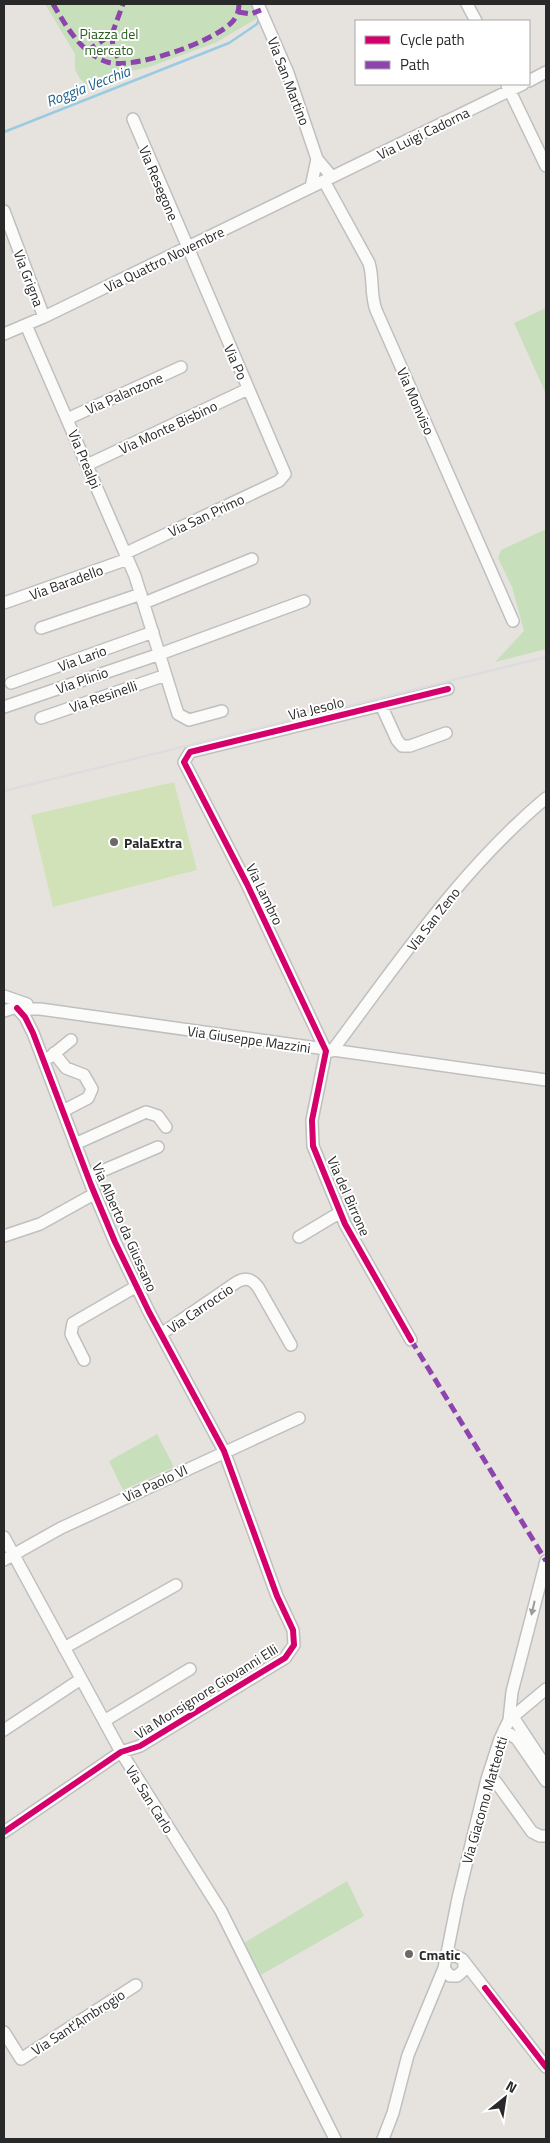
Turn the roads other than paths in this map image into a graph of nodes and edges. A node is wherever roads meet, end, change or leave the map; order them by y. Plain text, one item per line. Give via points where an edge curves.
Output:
1 (258, 4) edge
2 (467, 4) edge
3 (475, 20) edge
4 (546, 72) edge
5 (530, 80) edge
6 (507, 87) edge
7 (133, 119) dead end
8 (316, 159) junction
9 (546, 166) edge
10 (328, 179) junction
11 (311, 187) junction
12 (4, 211) edge
13 (186, 248) junction
14 (44, 317) junction
15 (26, 325) junction
16 (4, 334) edge
17 (181, 367) dead end
18 (248, 389) junction
19 (67, 419) junction
20 (87, 465) junction
21 (284, 476) joint
22 (127, 556) junction
23 (252, 559) dead end
24 (143, 598) junction
25 (304, 601) dead end
26 (4, 603) edge
27 (513, 621) dead end
28 (41, 628) dead end
29 (153, 632) junction
30 (160, 654) junction
31 (166, 675) junction
32 (11, 683) dead end
33 (448, 689) dead end
34 (381, 705) junction
35 (4, 707) edge
36 (222, 711) dead end
37 (41, 718) dead end
38 (446, 733) dead end
39 (190, 752) joint
40 (546, 798) edge
41 (4, 996) edge
42 (16, 1008) junction
43 (4, 1010) edge
44 (36, 1010) junction
45 (33, 1032) junction
46 (70, 1040) dead end
47 (329, 1051) junction
48 (54, 1053) junction
49 (44, 1062) junction
50 (546, 1080) edge
51 (63, 1111) junction
52 (166, 1127) dead end
53 (75, 1144) junction
54 (158, 1147) dead end
55 (88, 1177) junction
56 (94, 1194) junction
57 (340, 1213) junction
58 (4, 1236) edge
59 (299, 1237) dead end
60 (136, 1286) junction
61 (161, 1334) junction
62 (412, 1340) dead end
63 (291, 1345) dead end
64 (84, 1360) dead end
65 (299, 1418) dead end
66 (224, 1452) junction
67 (4, 1538) edge
68 (8, 1557) edge
69 (546, 1561) edge
70 (176, 1585) dead end
71 (64, 1648) junction
72 (190, 1668) dead end
73 (81, 1679) junction
74 (546, 1689) edge
75 (104, 1722) junction
76 (509, 1722) junction
77 (4, 1730) edge
78 (121, 1752) junction
79 (546, 1767) edge
80 (487, 1779) junction
81 (546, 1781) edge
82 (4, 1832) edge
83 (546, 1836) edge
84 (452, 1928) junction
85 (462, 1960) junction
86 (445, 1963) junction
87 (456, 1976) junction
88 (136, 1985) dead end
89 (485, 1988) junction
90 (434, 1991) junction
91 (4, 2032) edge
92 (546, 2067) edge
93 (335, 2139) edge
94 (383, 2139) edge

1 - 8 street, Via San Martino via 288,73
2 - 3 street
4 - 5 street
6 - 9 street
6 - 10 street, Via Luigi Cadorna
7 - 13 street, Via Resegone
8 - 10 street, Via Monviso
8 - 11 street
10 - 11 street, Via Quattro Novembre
10 - 27 street, Via Monviso via 369,263 374,306
11 - 13 street, Via Quattro Novembre
12 - 14 street, Via Grigna
13 - 14 street, Via Quattro Novembre
13 - 18 street, Via Po
14 - 15 street, Via Quattro Novembre
15 - 16 street, Via Quattro Novembre
15 - 19 street, Via Prealpi
17 - 19 street, Via Palanzone
18 - 20 street, Via Monte Bisbino
18 - 21 street, Via Po via 284,469
19 - 20 street, Via Prealpi
20 - 22 street, Via Prealpi
21 - 22 street, Via San Primo
22 - 24 street, Via Prealpi
22 - 26 street, Via Baradello
23 - 24 street
24 - 28 street
24 - 29 street, Via Prealpi
25 - 30 street
29 - 30 street, Via Prealpi
29 - 32 street, Via Lario
30 - 31 street, Via Prealpi
30 - 35 street, Via Plinio
31 - 36 street, Via Prealpi via 176,710 182,718
31 - 37 street, Via Resinelli
33 - 34 street, Via Jesolo
34 - 38 street via 402,746
34 - 39 street, Via Jesolo
39 - 47 street, Via Lambro via 184,763 250,888
40 - 47 street, Via San Zeno via 505,834 464,879
41 - 43 street
41 - 44 street, Via Giuseppe Mazzini
42 - 43 street, Via Giuseppe Mazzini
42 - 44 street, Via Giuseppe Mazzini
42 - 45 street, Via Alberto da Giussano
44 - 45 street, Via Alberto da Giussano
44 - 47 street, Via Giuseppe Mazzini
45 - 49 street, Via Alberto da Giussano
46 - 48 street
47 - 50 street, Via Giuseppe Mazzini
47 - 57 street, Via del Birrone via 311,1135
48 - 49 street
48 - 51 street via 66,1068 84,1075 92,1088 88,1098
49 - 51 street, Via Alberto da Giussano
51 - 53 street, Via Alberto da Giussano
52 - 53 street via 158,1116 146,1112
53 - 55 street, Via Alberto da Giussano
54 - 55 street
55 - 56 street, Via Alberto da Giussano
56 - 58 street via 40,1224
56 - 60 street, Via Alberto da Giussano
57 - 59 street
57 - 62 street, Via del Birrone
60 - 61 street, Via Alberto da Giussano
60 - 64 street via 78,1319 71,1327 72,1338
61 - 63 street, Via Carroccio via 246,1279 258,1287
61 - 66 street, Via Alberto da Giussano
65 - 66 street, Via Paolo VI
66 - 68 street, Via Paolo VI via 69,1524
66 - 78 street, Via Monsignore Giovanni Elli via 277,1596 293,1630 293,1646 285,1658 206,1707 140,1746
67 - 68 street, Via San Carlo
68 - 71 street, Via San Carlo
69 -> 76 street, Via Giacomo Matteotti via 512,1692
70 - 71 street
71 - 73 street, Via San Carlo
72 - 75 street
73 - 75 street, Via San Carlo
73 - 77 street
74 - 76 street
75 - 78 street, Via San Carlo
76 - 79 street
76 - 80 street, Via Giacomo Matteotti
76 - 81 street
78 - 82 street, Via Monsignore Giovanni Elli
78 - 93 street, Via San Carlo via 216,1902
80 - 83 street via 496,1782 532,1832
80 - 84 street, Via Giacomo Matteotti
84 - 85 street, Via Giacomo Matteotti
84 - 86 street, Via Giacomo Matteotti
85 - 86 street via 453,1955
85 - 87 street via 464,1970
85 - 89 street
86 - 87 street via 447,1974
86 - 90 street, Via Giacomo Matteotti
87 - 89 street
87 - 90 street
88 - 91 street, Via Sant'Ambrogio via 21,2059
89 - 92 street
90 - 94 street, Via Giacomo Matteotti via 408,2055

